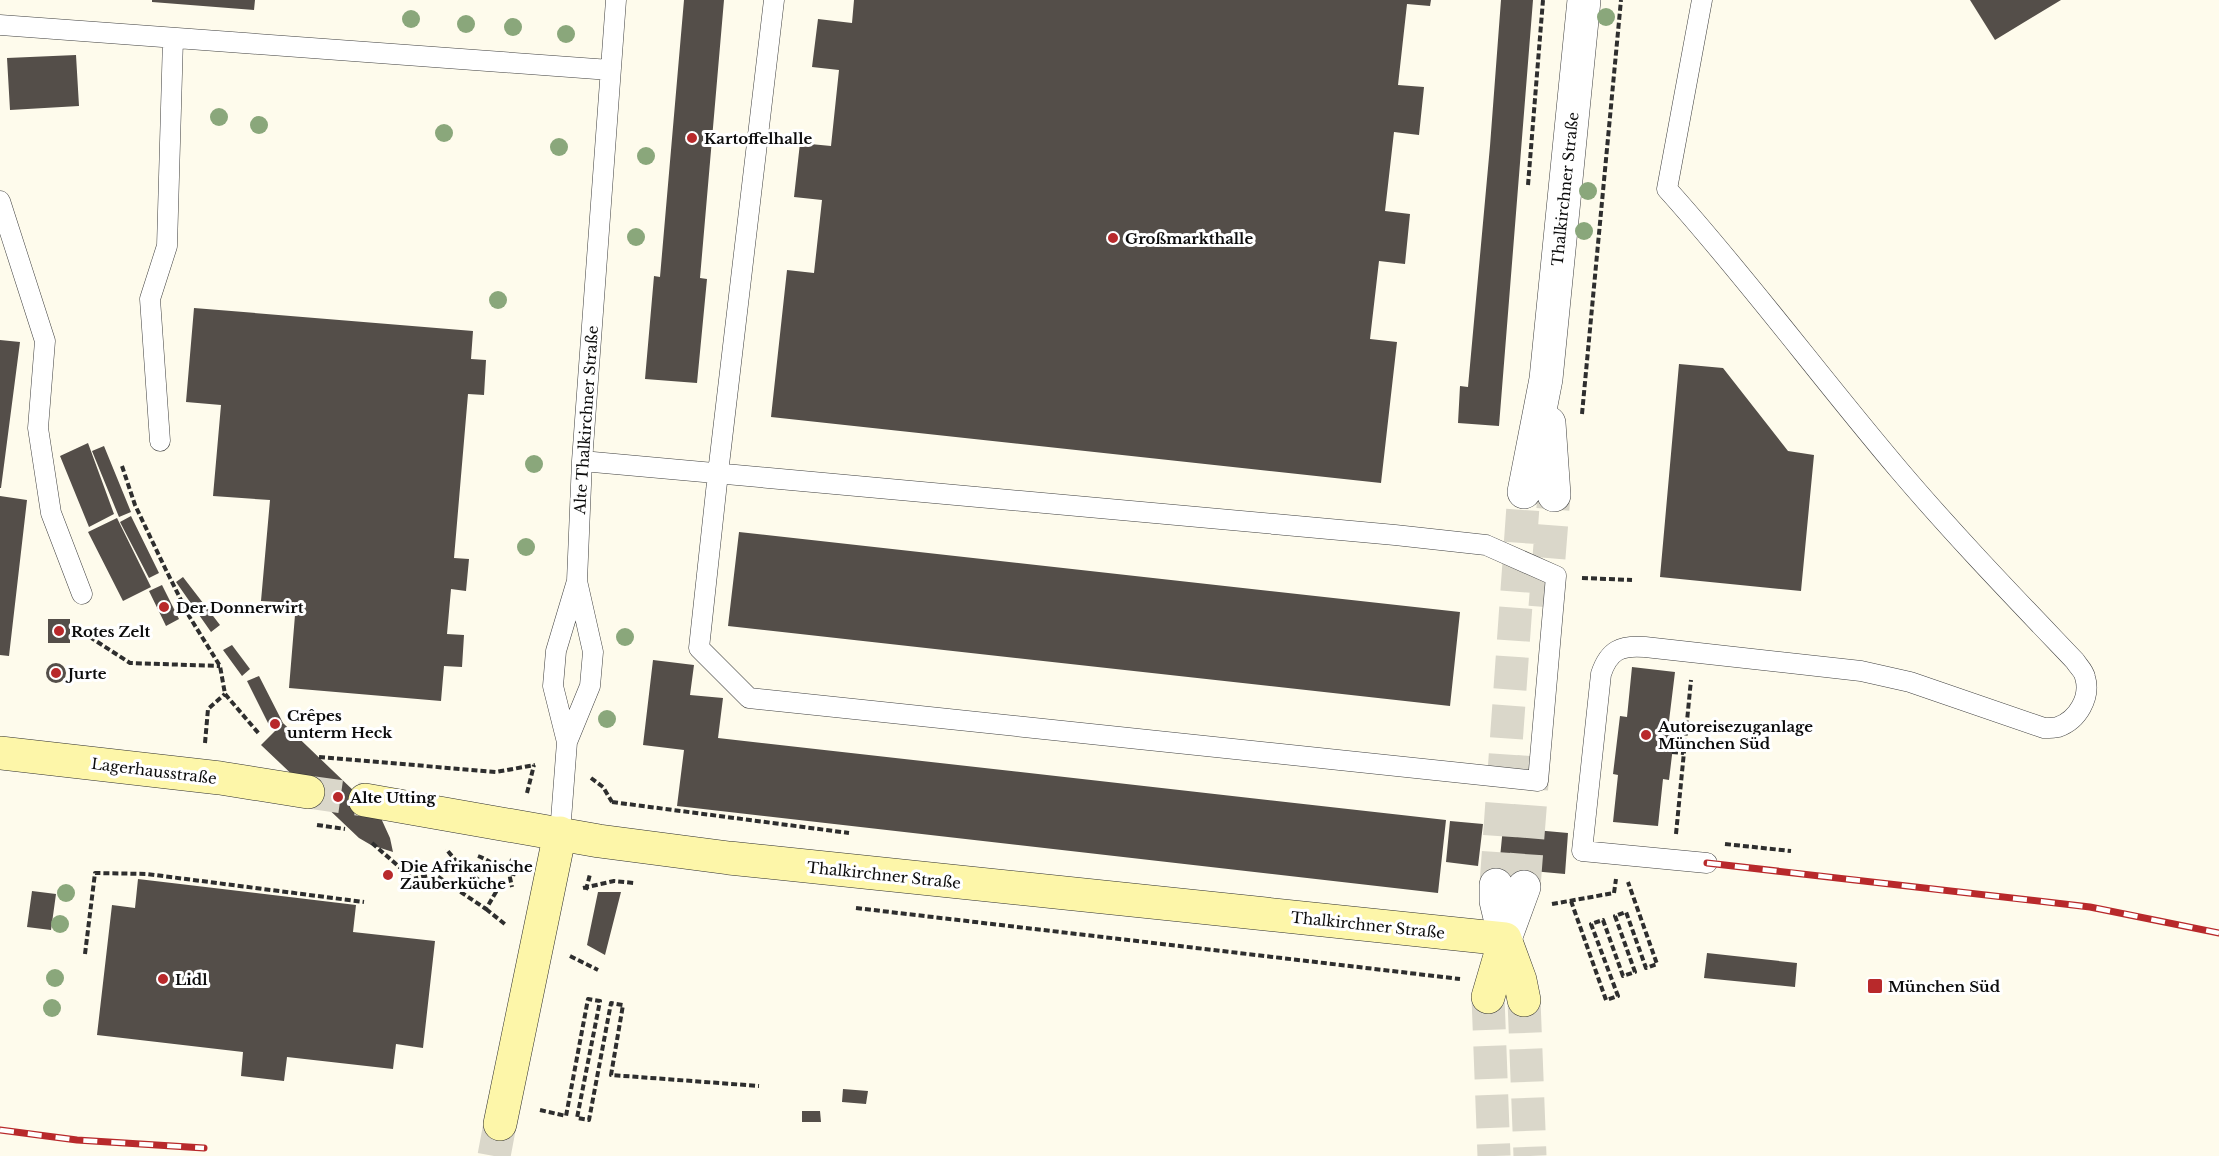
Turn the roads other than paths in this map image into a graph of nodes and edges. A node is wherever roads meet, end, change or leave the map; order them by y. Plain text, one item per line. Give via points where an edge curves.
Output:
1 (616, 0) edge
2 (774, 0) edge
3 (1584, 0) edge
4 (1702, 0) edge
5 (0, 25) edge
6 (173, 39) junction
7 (610, 70) junction
8 (0, 201) edge
9 (160, 441) dead end
10 (582, 461) junction
11 (718, 473) junction
12 (1539, 493) tunnel mouth
13 (577, 581) junction
14 (82, 594) dead end
15 (567, 742) junction
16 (0, 753) edge
17 (308, 792) tunnel mouth
18 (365, 800) tunnel mouth
19 (560, 833) junction
20 (1707, 863) dead end
21 (1521, 893) tunnel mouth
22 (1505, 939) junction
23 (1478, 988) tunnel mouth
24 (1524, 1000) tunnel mouth
25 (500, 1124) tunnel mouth

1 - 7 lane, Alte Thalkirchner Straße
2 - 11 lane
3 - 12 street, Thalkirchner Straße via 1546,379
4 - 20 lane via 1667,189 1898,469 1978,561 2075,661 2085,676 2086,694 2071,719 2058,727 2044,728 1919,685 1861,670 1634,646 1614,652 1601,674 1582,851
5 - 6 lane
6 - 7 lane
6 - 9 lane via 167,246 150,299
7 - 10 lane, Alte Thalkirchner Straße
8 - 14 lane via 45,341 38,428 51,513
10 - 11 lane
10 - 13 lane, Alte Thalkirchner Straße
11 - 11 lane via 699,648 749,698 1538,781 1556,576 1486,545
13 - 15 lane via 555,663 554,686
13 - 15 lane, Alte Thalkirchner Straße via 593,652 590,686
15 - 19 lane, Alte Thalkirchner Straße
16 - 17 street, Lagerhausstraße
18 - 19 street
19 - 22 street, Thalkirchner Straße via 783,864
19 - 25 street
21 - 22 street
22 - 23 street
22 - 24 street

